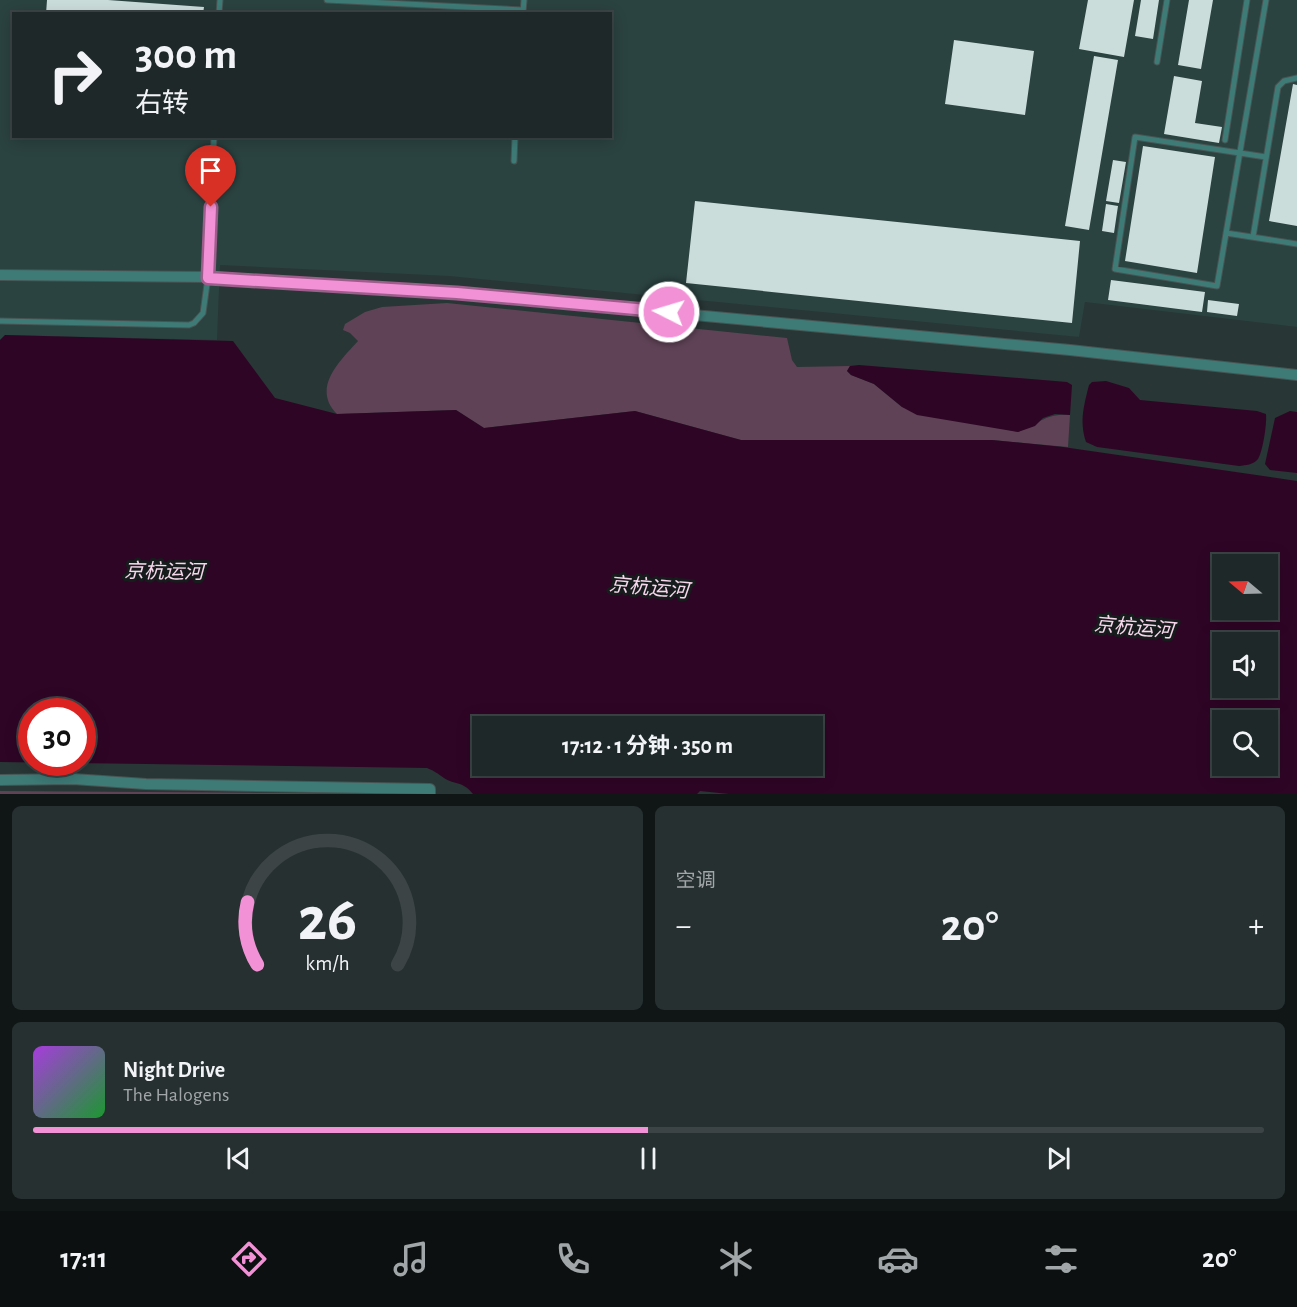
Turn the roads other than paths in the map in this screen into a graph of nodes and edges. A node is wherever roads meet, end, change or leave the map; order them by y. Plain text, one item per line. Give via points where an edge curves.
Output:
1 (327, 0) edge
2 (524, 0) edge
3 (1167, 0) edge
4 (1247, 0) edge
5 (1266, 0) edge
6 (523, 12) edge
7 (1157, 62) dead end
8 (1297, 78) edge
9 (214, 138) edge
10 (515, 138) edge
11 (1225, 140) dead end
12 (1240, 153) junction
13 (1266, 157) junction
14 (514, 161) dead end
15 (1226, 233) junction
16 (1253, 237) junction
17 (1297, 244) edge
18 (0, 275) edge
19 (208, 278) junction
20 (0, 321) edge
21 (1297, 375) edge
22 (0, 780) edge
23 (430, 792) edge

1 - 6 lane
2 - 6 lane
3 - 7 lane
4 - 11 lane
5 - 12 lane
8 - 13 lane via 1278,87
9 - 19 lane
10 - 14 lane
12 - 13 lane
12 - 15 lane
12 - 15 lane via 1135,137 1115,269 1217,286
13 - 16 lane
15 - 16 lane
16 - 17 lane
18 - 19 street
19 - 20 lane via 203,313 189,325
19 - 21 street via 469,294
22 - 23 street via 73,779

